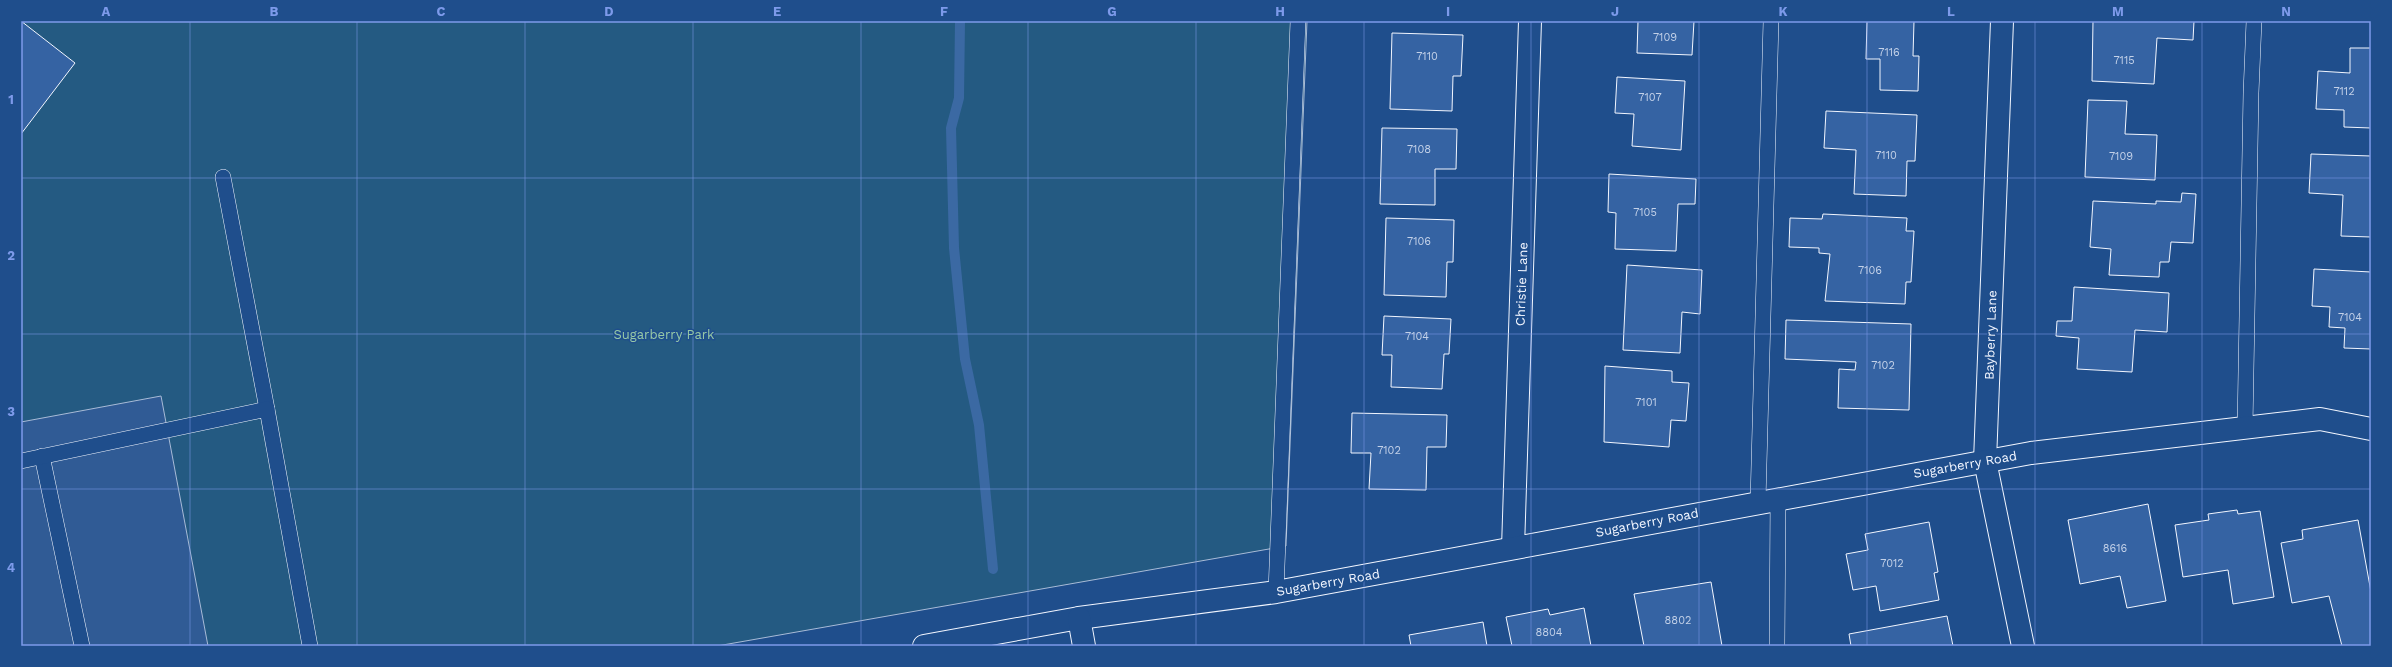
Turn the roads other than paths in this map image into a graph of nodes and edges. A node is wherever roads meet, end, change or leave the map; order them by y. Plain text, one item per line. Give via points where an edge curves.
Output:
1 (1298, 21) edge
2 (1530, 21) edge
3 (1771, 21) edge
4 (2002, 21) edge
5 (2254, 21) edge
6 (223, 177) dead end
7 (268, 408) junction
8 (2245, 427) junction
9 (2371, 429) edge
10 (42, 456) junction
11 (21, 461) edge
12 (1985, 461) junction
13 (1768, 500) junction
14 (1512, 548) junction
15 (1276, 592) junction
16 (1079, 618) junction
17 (82, 646) edge
18 (310, 646) edge
19 (924, 646) edge
20 (1084, 646) edge
21 (1777, 646) edge
22 (2023, 646) edge

1 - 15 lane
2 - 14 street, Christie Lane
3 - 13 lane
4 - 12 street, Bayberry Lane
5 - 8 lane via 2250,93
6 - 7 lane
7 - 10 lane
7 - 18 lane
8 - 9 street, Sugarberry Road via 2320,419
8 - 12 street, Sugarberry Road
10 - 11 lane
10 - 17 lane
12 - 13 street, Sugarberry Road
12 - 22 street, Bayberry Lane
13 - 14 street, Sugarberry Road
13 - 21 lane via 1779,592
14 - 15 street, Sugarberry Road
15 - 16 street, Sugarberry Road
16 - 19 street, Sugarberry Road
16 - 20 street

